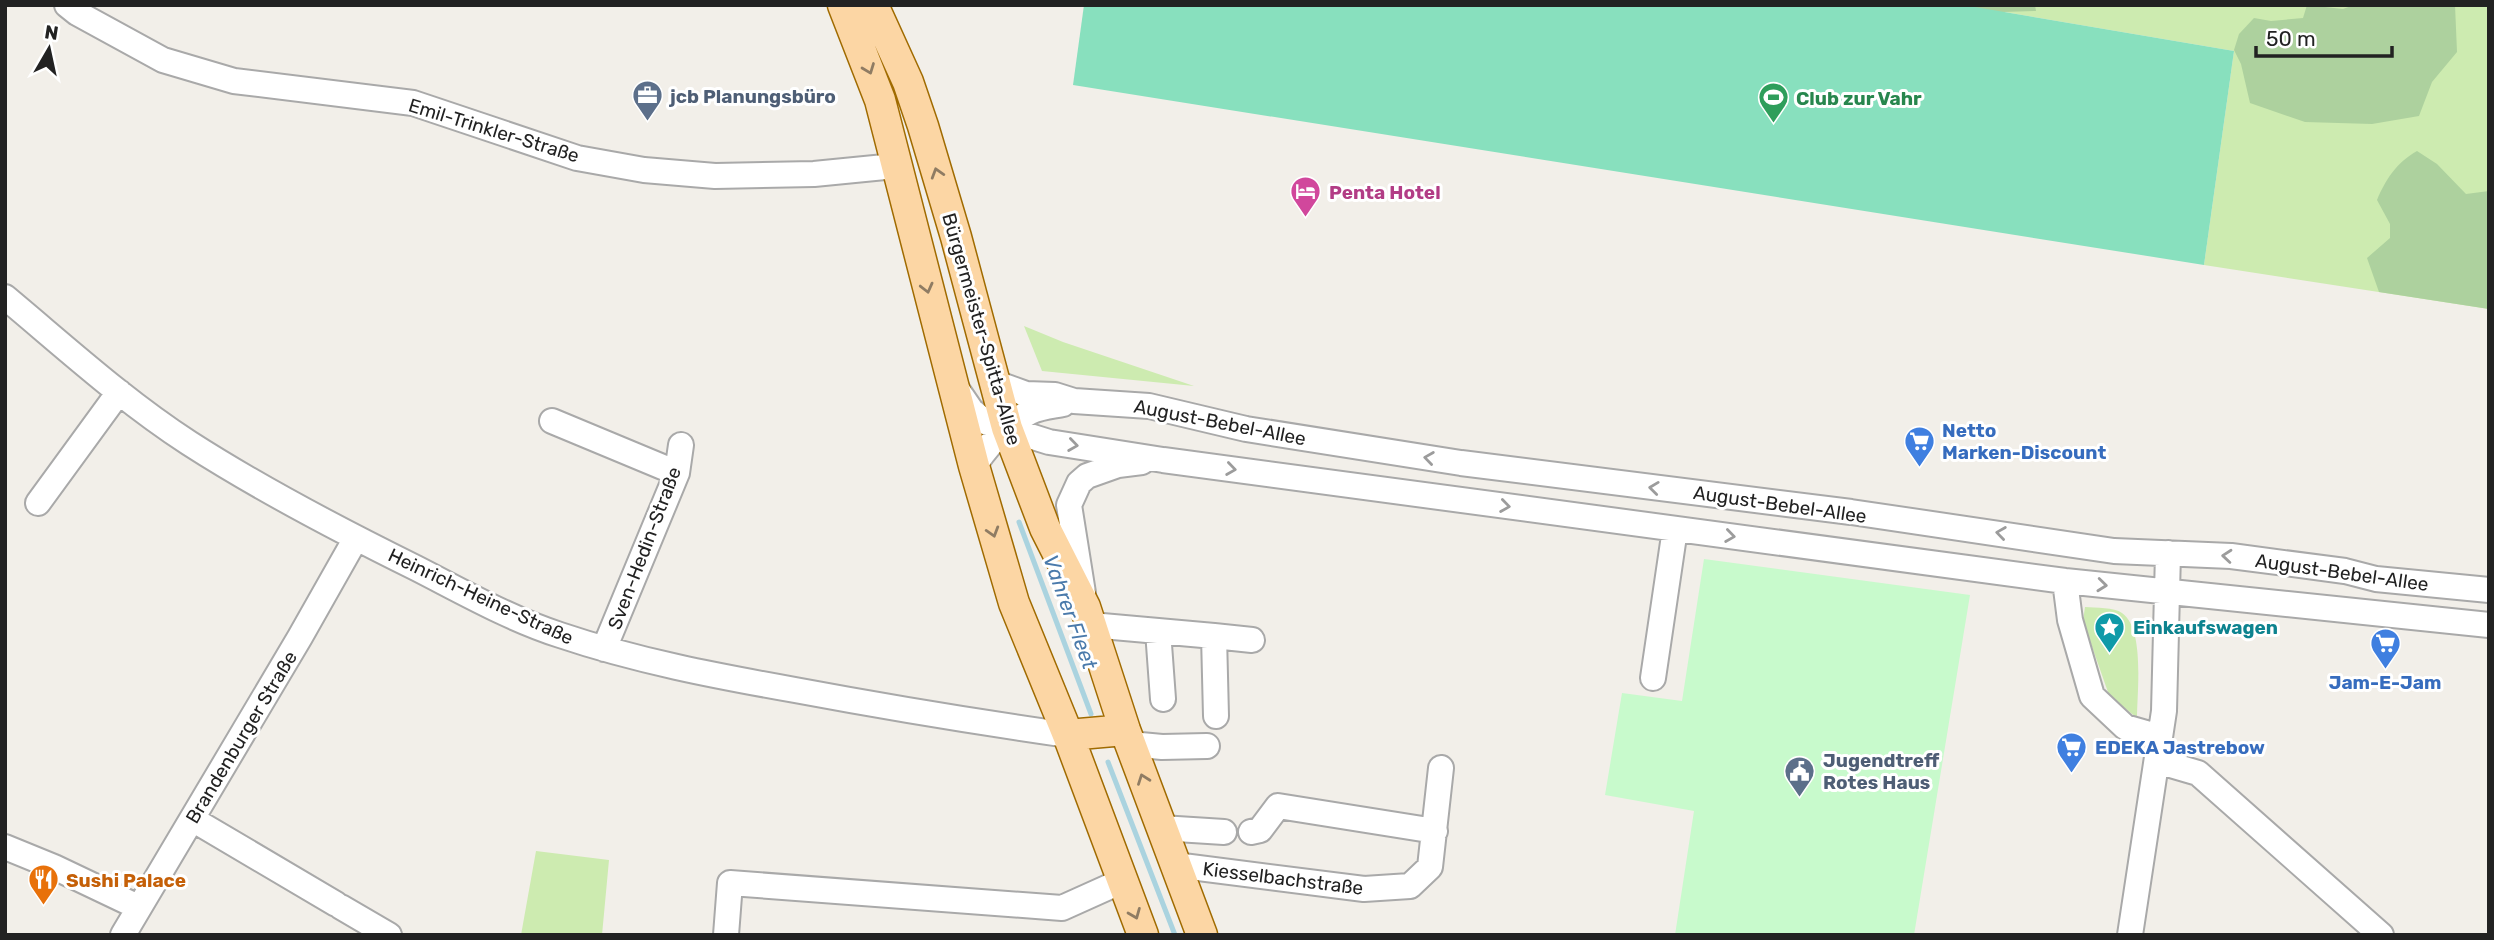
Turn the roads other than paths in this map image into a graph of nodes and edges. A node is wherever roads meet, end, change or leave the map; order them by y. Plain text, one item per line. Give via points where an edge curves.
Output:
1 (67, 5) edge
2 (843, 5) edge
3 (873, 5) edge
4 (895, 166) junction
5 (5, 297) edge
6 (950, 379) junction
7 (993, 382) junction
8 (119, 392) junction
9 (1074, 401) junction
10 (552, 421) dead end
11 (1007, 428) junction
12 (681, 445) dead end
13 (1346, 446) junction
14 (1163, 460) junction
15 (974, 466) junction
16 (677, 473) junction
17 (1340, 484) junction
18 (38, 503) dead end
19 (1675, 529) junction
20 (356, 538) junction
21 (2168, 553) junction
22 (2065, 581) junction
23 (2489, 590) edge
24 (2168, 593) junction
25 (1088, 616) junction
26 (2489, 625) edge
27 (1158, 631) junction
28 (1214, 636) junction
29 (1252, 640) dead end
30 (604, 649) junction
31 (1653, 678) dead end
32 (1163, 699) dead end
33 (1216, 716) dead end
34 (1068, 735) junction
35 (1127, 737) junction
36 (1207, 746) dead end
37 (2159, 749) junction
38 (1441, 768) dead end
39 (192, 819) junction
40 (1161, 828) junction
41 (1435, 831) junction
42 (1224, 832) dead end
43 (1251, 832) dead end
44 (5, 847) edge
45 (1175, 865) junction
46 (1122, 881) junction
47 (138, 908) junction
48 (124, 935) edge
49 (389, 935) edge
50 (726, 935) edge
51 (1143, 935) edge
52 (1202, 935) edge
53 (2130, 935) edge
54 (2381, 935) edge

1 - 4 street, Emil-Trinkler-Straße via 163,60 234,80 412,103 577,158 715,176
2 -> 4 main road, Bürgermeister-Spitta-Allee via 880,100
7 -> 3 main road, Bürgermeister-Spitta-Allee via 923,126
4 -> 6 main road, Bürgermeister-Spitta-Allee
5 - 8 street, Heinrich-Heine-Straße
6 - 11 street via 971,410 985,422
6 - 15 main road, Bürgermeister-Spitta-Allee
7 - 9 street, August-Bebel-Allee via 1027,394
7 - 11 main road, Bürgermeister-Spitta-Allee
8 - 18 street
8 - 20 street, Heinrich-Heine-Straße via 188,442
9 - 11 street, August-Bebel-Allee via 1031,411
9 - 13 street, August-Bebel-Allee via 1149,406
10 - 16 street
11 -> 14 street, August-Bebel-Allee via 1048,442
11 - 15 street, August-Bebel-Allee
11 - 25 main road, Bürgermeister-Spitta-Allee via 1045,528
12 - 16 street, Sven-Hedin-Straße
13 - 17 street
21 -> 13 street, August-Bebel-Allee via 2136,554
14 -> 17 street, August-Bebel-Allee
14 - 25 street, August-Bebel-Allee via 1118,465 1079,483 1069,505
15 -> 34 main road, Bürgermeister-Spitta-Allee via 1014,603
16 - 30 street, Sven-Hedin-Straße
17 -> 19 street, August-Bebel-Allee
19 -> 22 street, August-Bebel-Allee
19 - 31 street
20 - 30 street, Heinrich-Heine-Straße via 488,604
20 - 39 street, Brandenburger Straße
23 -> 21 street, August-Bebel-Allee via 2376,579 2345,570 2231,556
21 - 24 street
22 -> 24 street, August-Bebel-Allee
22 - 37 street via 2070,620 2092,695 2125,727
24 - 26 street, August-Bebel-Allee
24 - 37 street
25 - 27 street
25 - 35 main road, Bürgermeister-Spitta-Allee
27 - 28 street
27 - 32 street
28 - 29 street
28 - 33 street
30 - 34 street, Heinrich-Heine-Straße via 755,683
34 - 35 main road
34 - 46 main road, Bürgermeister-Spitta-Allee
35 - 36 street via 1162,747
40 -> 35 main road, Bürgermeister-Spitta-Allee
37 - 53 street
37 - 54 street via 2197,773
38 - 41 street, Kiesselbachstraße
39 - 47 street, Brandenburger Straße
39 - 49 street
40 - 42 street
40 - 45 main road, Bürgermeister-Spitta-Allee
41 - 43 street via 1278,806 1260,830
41 - 45 street, Kiesselbachstraße via 1430,867 1410,887 1364,889
44 - 47 street
45 - 52 main road, Bürgermeister-Spitta-Allee
46 - 50 street via 1062,908 730,883
46 -> 51 main road, Bürgermeister-Spitta-Allee
47 - 48 street, Brandenburger Straße

